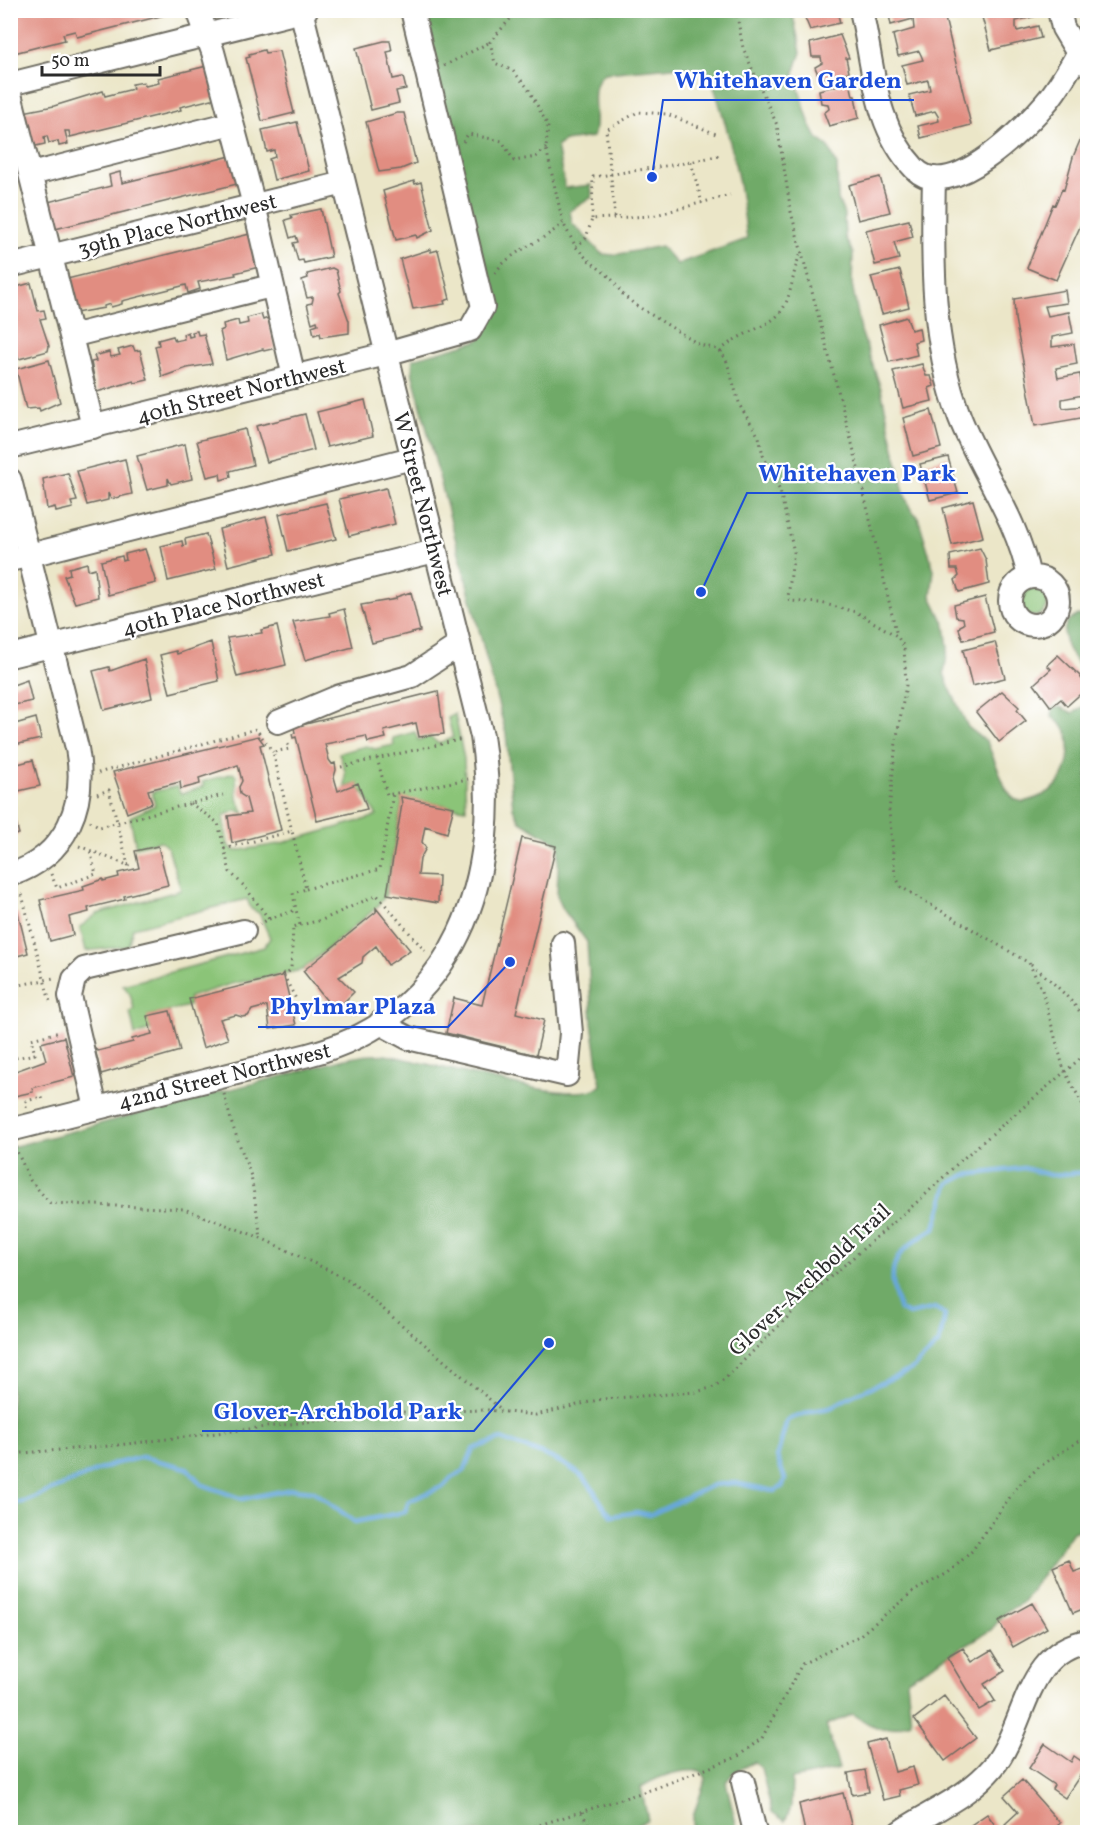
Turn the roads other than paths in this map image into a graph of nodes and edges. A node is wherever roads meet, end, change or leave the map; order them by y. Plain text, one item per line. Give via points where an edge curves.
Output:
1 (198, 10) edge
2 (412, 10) edge
3 (861, 10) edge
4 (1059, 10) edge
5 (303, 11) edge
6 (205, 36) junction
7 (1084, 52) edge
8 (12, 81) edge
9 (232, 123) junction
10 (31, 174) junction
11 (934, 178) junction
12 (344, 183) junction
13 (254, 205) junction
14 (49, 256) junction
15 (10, 266) edge
16 (271, 286) junction
17 (71, 336) junction
18 (386, 354) junction
19 (294, 377) junction
20 (93, 427) junction
21 (10, 447) edge
22 (412, 458) junction
23 (10, 480) edge
24 (435, 551) junction
25 (20, 558) edge
26 (1029, 577) dead end
27 (459, 645) junction
28 (52, 646) junction
29 (10, 656) edge
30 (278, 722) dead end
31 (13, 884) edge
32 (244, 931) road end
33 (563, 943) dead end
34 (422, 988) joint
35 (381, 1023) junction
36 (96, 1108) junction
37 (12, 1136) edge
38 (1088, 1641) edge
39 (743, 1782) dead end
40 (755, 1833) edge
41 (900, 1833) edge

1 - 6 street
2 - 18 street, 40th Street Northwest via 483,307 470,330
3 - 11 street via 873,82 886,123 910,162 921,174
4 - 7 street via 1064,28
5 - 6 street
5 - 12 street, W Street Northwest
6 - 8 street
6 - 9 street
7 - 11 street via 1050,98 1009,140 955,176
8 - 10 street
9 - 10 street
9 - 13 street
10 - 14 street
11 - 26 street via 936,307 945,369 964,428 1015,528
12 - 13 street, 39th Place Northwest
12 - 18 street, W Street Northwest
13 - 14 street, 39th Place Northwest
13 - 16 street
14 - 15 street, 39th Place Northwest
14 - 17 street
16 - 17 street
16 - 19 street
17 - 20 street
18 - 19 street, 40th Street Northwest
18 - 22 street, W Street Northwest
19 - 20 street, 40th Street Northwest
20 - 21 street, 40th Street Northwest
22 - 24 street, W Street Northwest
22 - 25 street
23 - 25 street
24 - 27 street, W Street Northwest
24 - 28 street, 40th Place Northwest
25 - 28 street
27 - 30 street via 412,676 340,696
27 - 34 street, W Street Northwest via 484,753 488,806 484,852 478,889 463,930
28 - 29 street, 40th Place Northwest
28 - 31 street via 77,748 80,795 69,826 56,845
32 - 36 street via 84,969 74,979 70,996
33 - 35 street via 571,1033 567,1075 408,1038
34 - 35 street, 42nd Street Northwest
35 - 36 street, 42nd Street Northwest via 326,1051
36 - 37 street, 42nd Street Northwest
38 - 41 street via 1063,1649 1048,1660 1032,1683 1016,1728 993,1766 975,1785
39 - 40 street

